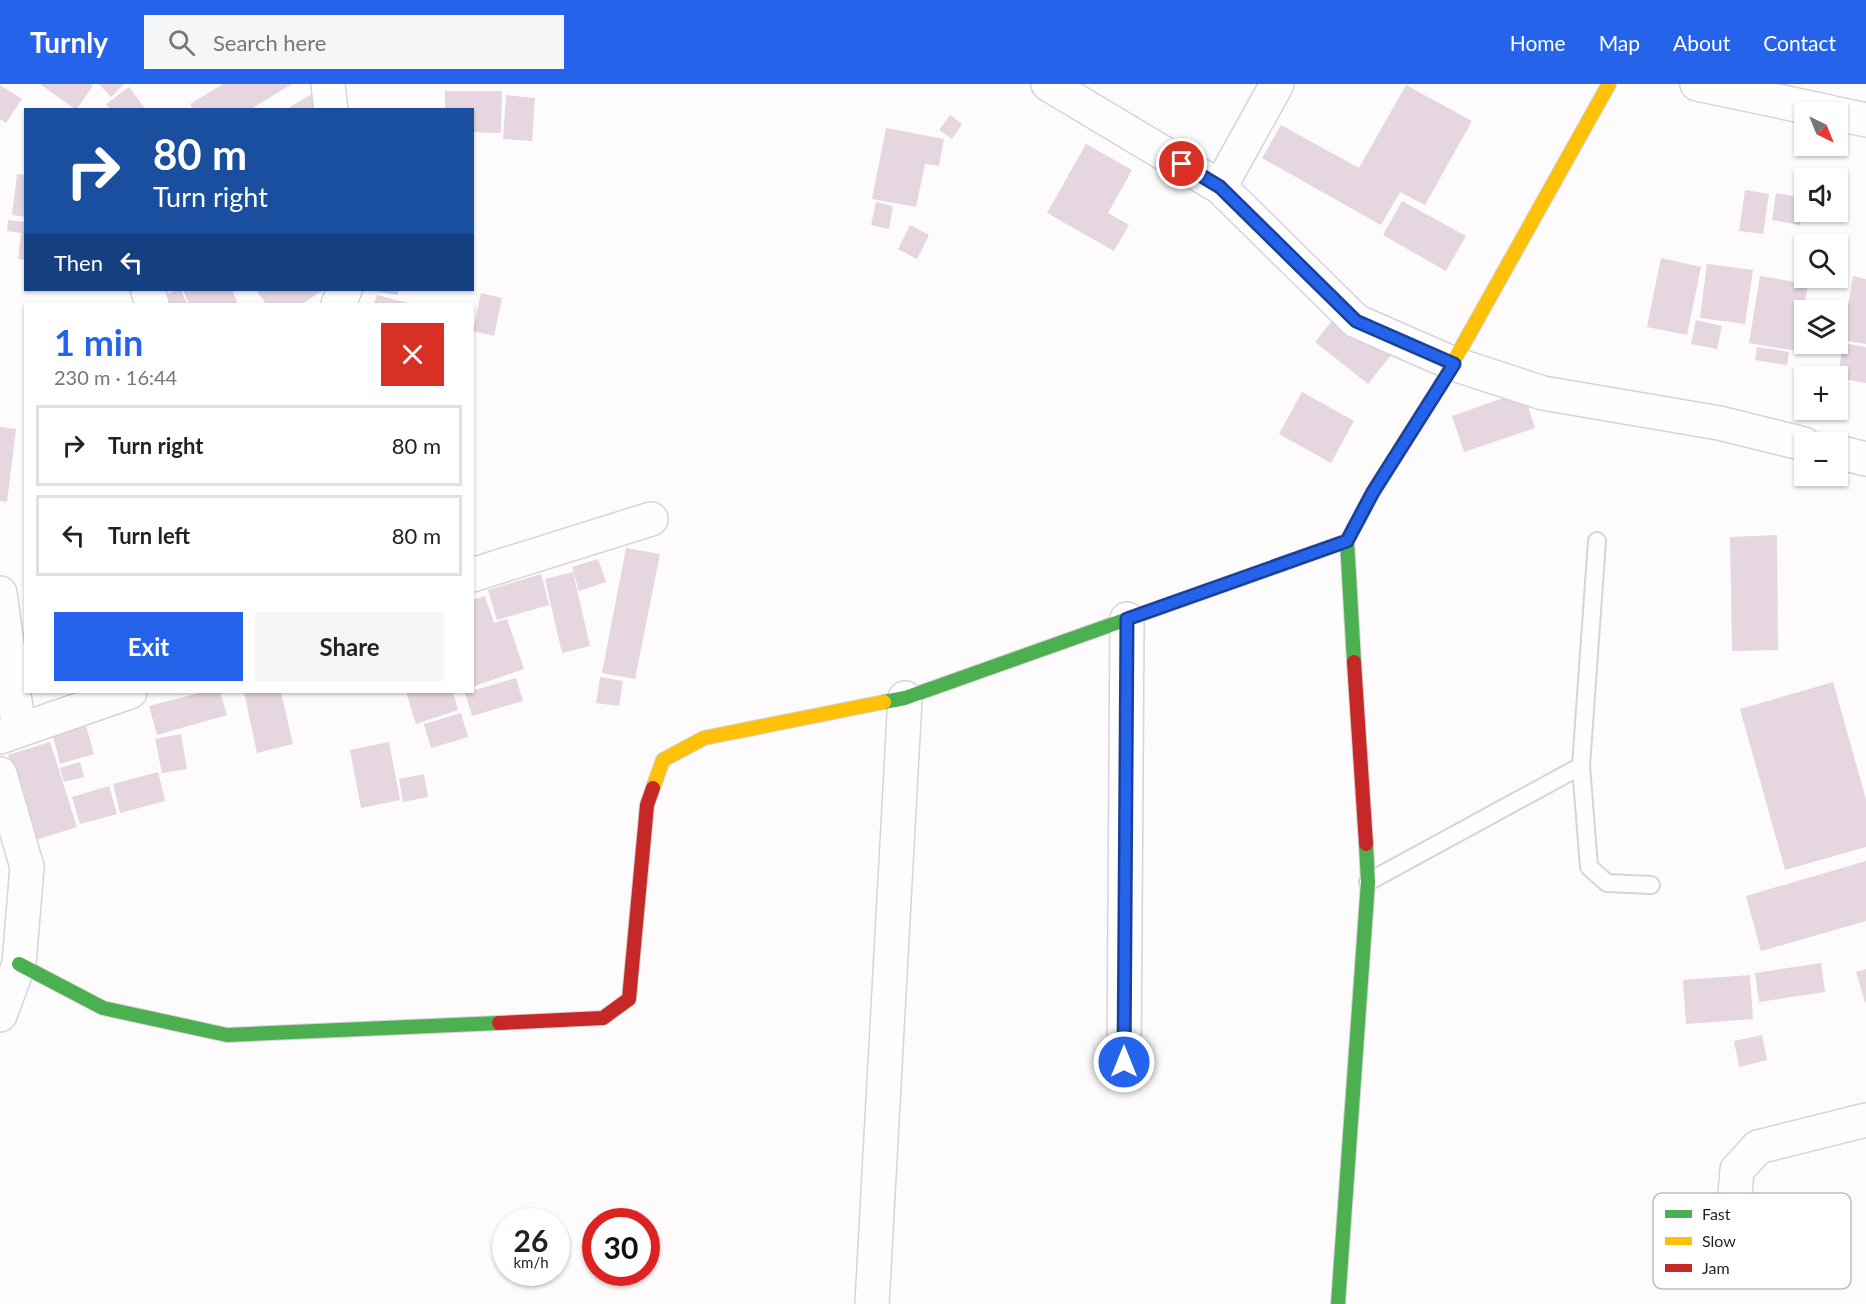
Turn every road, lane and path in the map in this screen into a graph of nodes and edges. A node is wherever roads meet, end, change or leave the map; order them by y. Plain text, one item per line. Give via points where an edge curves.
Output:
1 (328, 84) edge
2 (1048, 84) edge
3 (1277, 84) edge
4 (1609, 84) edge
5 (1697, 84) edge
6 (1794, 104) edge
7 (331, 108) edge
8 (1848, 116) edge
9 (1866, 120) edge
10 (1220, 187) junction
11 (1454, 364) junction
12 (1794, 442) edge
13 (1848, 454) edge
14 (1866, 459) edge
15 (651, 519) dead end
16 (1597, 540) dead end
17 (1347, 541) junction
18 (474, 574) edge
19 (0, 593) edge
20 (1127, 619) junction
21 (126, 693) edge
22 (905, 698) junction
23 (10, 734) edge
24 (1581, 766) junction
25 (0, 774) edge
26 (1368, 882) junction
27 (1651, 885) dead end
28 (19, 964) junction
29 (0, 1015) edge
30 (1124, 1062) dead end
31 (1866, 1120) edge
32 (1735, 1193) edge
33 (872, 1304) edge
34 (1338, 1304) edge

1 - 7 street
2 - 10 street
3 - 10 street
4 - 11 street
5 - 6 street
8 - 9 street
10 - 11 street via 1356,321
11 - 12 street via 1543,393 1719,423
11 - 17 street via 1373,492
13 - 14 street
15 - 18 street
16 - 24 lane
17 - 20 street
17 - 26 street
19 - 23 street
20 - 22 street
20 - 30 street
21 - 23 street
22 - 28 street via 704,738 663,760 647,805 629,999 603,1018 227,1035 103,1008
22 - 33 street
24 - 26 lane
24 - 27 lane via 1589,867 1607,883
25 - 28 street via 27,867
26 - 34 street
28 - 29 street
31 - 32 street via 1758,1147 1737,1170

